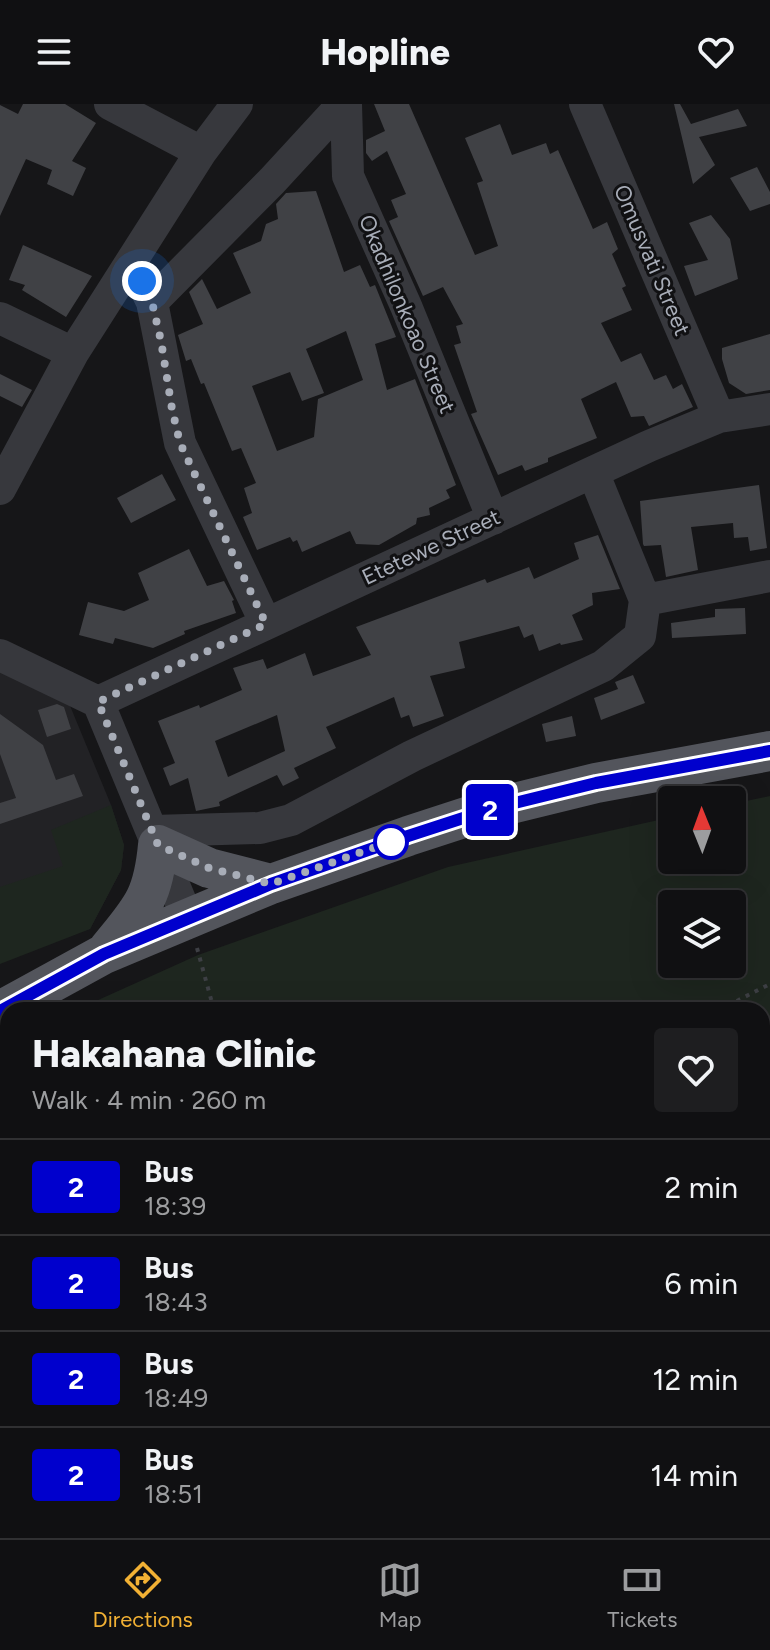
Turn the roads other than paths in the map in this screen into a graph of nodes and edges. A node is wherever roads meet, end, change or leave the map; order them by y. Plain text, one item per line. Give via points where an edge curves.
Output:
1 (110, 104) edge
2 (237, 104) edge
3 (345, 104) edge
4 (585, 104) edge
5 (201, 152) junction
6 (129, 268) junction
7 (152, 302) junction
8 (0, 318) edge
9 (73, 353) junction
10 (770, 409) edge
11 (719, 417) junction
12 (593, 472) junction
13 (0, 489) edge
14 (493, 519) junction
15 (770, 576) edge
16 (645, 600) junction
17 (266, 624) junction
18 (0, 655) edge
19 (98, 702) junction
20 (770, 751) edge
21 (156, 838) junction
22 (271, 884) junction
23 (188, 919) junction
24 (104, 954) junction
25 (16, 1002) edge

1 - 5 street
2 - 5 street
3 - 7 street
3 - 14 street, Okadhilonkoao Street via 348,176
4 - 11 street, Omusvati Street
5 - 6 street
6 - 7 street
6 - 9 street
7 - 17 street via 180,443
8 - 9 street
9 - 13 street
10 - 11 street, Etetewe Street
11 - 12 street, Etetewe Street
12 - 14 street, Etetewe Street
12 - 16 street
14 - 17 street, Etetewe Street
15 - 16 street
16 - 21 street via 640,636 603,666 291,820
17 - 19 street, Etetewe Street
18 - 19 street
19 - 21 street
20 - 22 main road via 494,808
21 - 22 main road via 209,868
21 - 23 street
21 - 24 main road via 155,880 143,907
22 - 23 main road
23 - 24 main road
24 - 25 main road

